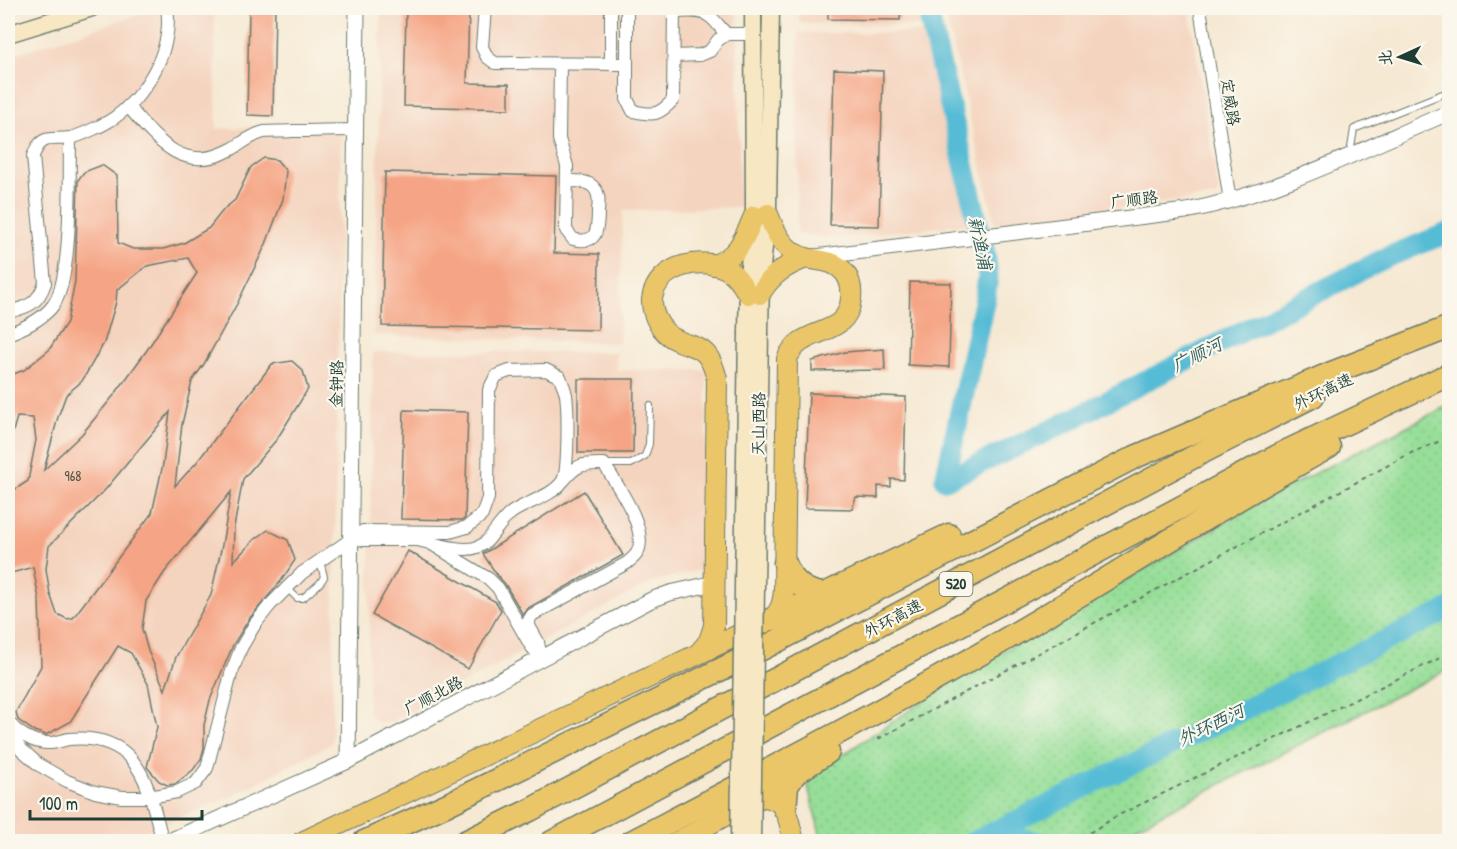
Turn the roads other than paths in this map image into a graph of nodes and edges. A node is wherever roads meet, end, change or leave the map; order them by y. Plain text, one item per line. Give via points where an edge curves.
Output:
1 (92, 8) edge
2 (167, 8) edge
3 (357, 8) edge
4 (485, 8) edge
5 (611, 8) edge
6 (627, 8) edge
7 (753, 8) edge
8 (771, 8) edge
9 (1200, 8) edge
10 (674, 10) edge
11 (8, 34) edge
12 (727, 34) junction
13 (753, 34) junction
14 (674, 56) junction
15 (560, 64) junction
16 (611, 64) junction
17 (627, 64) junction
18 (1449, 91) edge
19 (128, 106) junction
20 (1449, 112) edge
21 (357, 130) junction
22 (70, 138) junction
23 (1350, 154) junction
24 (567, 181) junction
25 (1230, 201) junction
26 (761, 215) junction
27 (44, 258) junction
28 (67, 258) junction
29 (807, 258) junction
30 (713, 265) junction
31 (754, 294) junction
32 (11, 311) edge
33 (1449, 329) edge
34 (14, 332) edge
35 (753, 333) junction
36 (1449, 374) edge
37 (1449, 381) edge
38 (650, 406) dead end
39 (604, 464) junction
40 (563, 481) junction
41 (1052, 498) junction
42 (352, 537) junction
43 (430, 543) junction
44 (320, 561) junction
45 (785, 563) junction
46 (715, 583) junction
47 (286, 588) junction
48 (825, 594) junction
49 (772, 619) junction
50 (721, 633) junction
51 (541, 658) junction
52 (925, 684) junction
53 (8, 721) edge
54 (8, 734) edge
55 (46, 744) junction
56 (348, 761) junction
57 (39, 765) junction
58 (795, 775) junction
59 (149, 797) junction
60 (759, 797) junction
61 (785, 809) junction
62 (734, 810) junction
63 (165, 842) edge
64 (302, 842) edge
65 (364, 842) edge
66 (465, 842) edge
67 (552, 842) edge
68 (631, 842) edge
69 (677, 842) edge
70 (713, 842) edge
71 (739, 842) edge
72 (752, 842) edge
73 (794, 842) edge

1 - 11 main road
2 - 19 street via 163,49 148,82
3 - 21 street, 金钟路
4 - 15 street via 482,47 495,63
5 - 16 street
6 - 17 street
7 - 13 main road, 天山西路
8 - 26 main road, 天山西路
9 - 25 street, 定威路
10 - 12 street via 710,16
10 - 14 street
12 - 13 street
12 - 14 street via 710,51
13 - 26 main road, 天山西路
14 - 17 street via 673,100 662,112 633,111 627,99
15 - 16 street
15 - 24 street via 559,139
16 - 17 street
18 - 23 lane via 1354,129
19 - 21 street via 156,139 189,158 211,156 265,132
19 - 22 street via 102,125
20 - 23 street, 广顺路
21 - 42 street, 金钟路
22 - 27 street via 48,138 38,144 33,156
22 - 28 street
23 - 25 street, 广顺路
24 - 24 street via 566,230 573,239 583,242 598,229 599,195 584,182
25 - 29 street, 广顺路 via 1186,211
26 - 29 main road via 782,242
26 - 30 main road via 735,252
26 - 31 main road, 天山西路
27 - 28 street
27 - 32 street via 45,283 40,296
28 - 34 street via 54,304 38,319
29 - 31 main road via 781,270
29 - 45 main road via 830,262 843,271 851,298 841,322 802,339 788,359
30 - 31 main road via 734,274
30 - 46 main road via 669,271 656,286 652,305 664,330 705,352 716,375
31 - 35 main road, 天山西路
32 - 34 street
33 - 41 highway via 1218,421
33 - 66 highway, 外环高速 / S20 via 1199,454
35 - 71 main road, 天山西路, bridge
35 - 72 main road, 天山西路, bridge
36 - 67 highway, S20 via 1287,451
37 - 52 highway via 1256,487 1018,633
38 - 39 lane via 650,444 645,456 631,464
39 - 40 street via 584,464 573,469
39 - 51 street via 637,522 641,538 637,554 532,615 529,626
40 - 42 street via 567,468 566,393 560,377 546,370 509,370 496,376 489,390 488,498 482,515 467,527 450,532 363,531
40 - 43 street via 506,517 485,543 474,549
41 - 48 highway via 962,529
41 - 65 highway via 744,658
42 - 43 street
42 - 44 street
42 - 56 street, 金钟路
43 - 51 street via 498,588
44 - 47 street
44 - 47 lane via 324,577 303,598 297,598
45 - 48 highway via 790,576 802,588
45 - 49 main road via 783,604
46 - 50 main road
46 - 51 street, 广顺北路 via 651,600
47 - 59 street via 255,624 241,648 207,768 196,783 177,792
48 - 49 highway
49 - 50 main road
50 - 64 main road via 699,653
51 - 56 street, 广顺北路
52 - 58 highway
52 - 68 highway
53 - 55 street via 27,737
54 - 57 street
55 - 57 street
55 - 59 street via 91,739 120,748 144,779
56 - 63 street, 广顺北路
57 - 59 street via 95,792
58 - 60 highway
58 - 61 highway via 787,786
59 - 63 street
60 - 61 main road via 768,796
60 - 62 main road
61 - 73 main road
62 - 69 main road
62 - 70 main road

